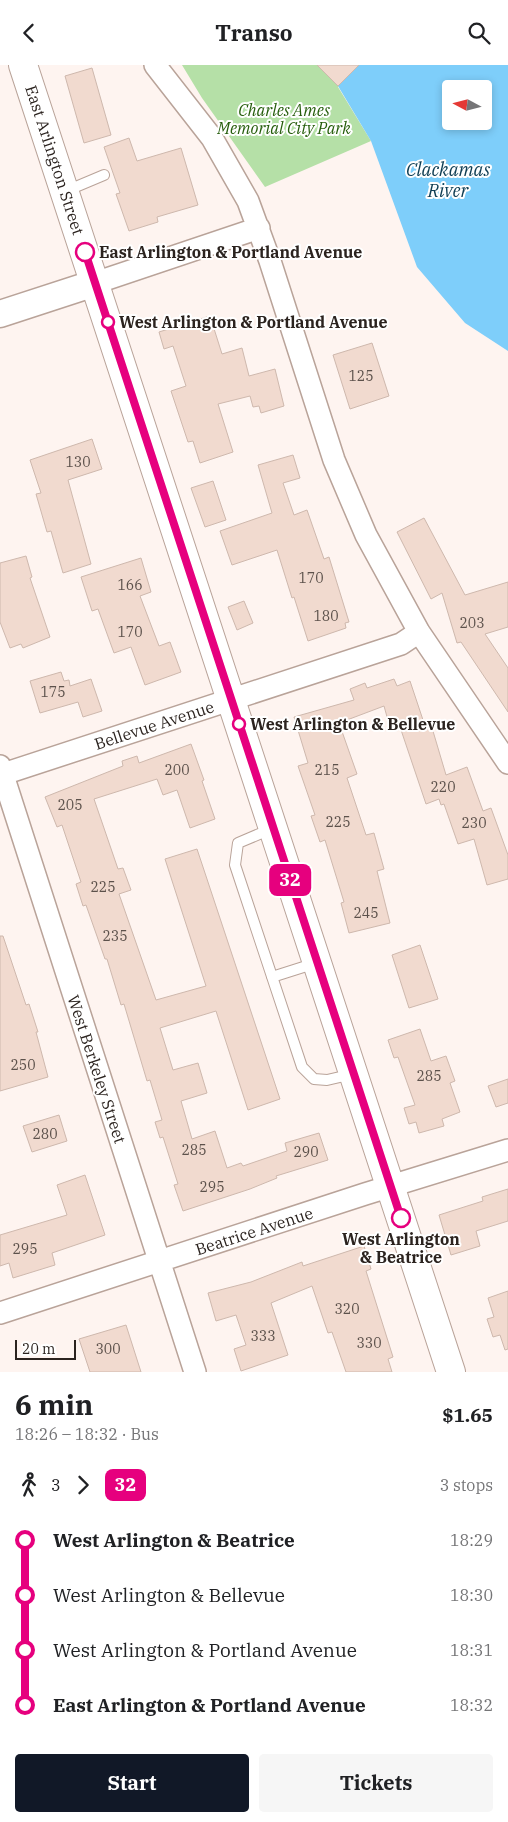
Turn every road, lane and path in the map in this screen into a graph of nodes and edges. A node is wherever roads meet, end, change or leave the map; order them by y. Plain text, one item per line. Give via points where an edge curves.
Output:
1 (23, 65) edge
2 (156, 65) edge
3 (104, 175) dead end
4 (65, 191) junction
5 (259, 228) junction
6 (95, 283) junction
7 (0, 314) edge
8 (418, 632) junction
9 (232, 700) junction
10 (508, 763) edge
11 (1, 772) edge
12 (273, 828) junction
13 (317, 963) junction
14 (272, 977) junction
15 (354, 1074) junction
16 (508, 1150) edge
17 (390, 1186) junction
18 (158, 1262) junction
19 (0, 1313) edge
20 (195, 1372) edge
21 (451, 1372) edge

1 - 4 main road, East Arlington Street
2 - 5 street via 223,155
3 - 4 lane
4 - 6 main road, East Arlington Street
5 - 6 street
5 - 8 street via 334,460 366,535
6 - 7 street
6 - 9 main road, East Arlington Street
8 - 9 street, Bellevue Avenue via 401,644
8 - 10 street
9 - 11 street, Bellevue Avenue
9 - 12 main road, East Arlington Street
11 - 18 street, West Berkeley Street
12 - 13 main road, East Arlington Street
12 - 14 lane via 238,843 235,865
13 - 14 lane
13 - 15 main road, East Arlington Street
14 - 15 lane via 302,1067 314,1079 327,1080
15 - 17 main road, East Arlington Street
16 - 17 street, Beatrice Avenue
17 - 18 street, Beatrice Avenue
17 - 21 main road, East Arlington Street
18 - 19 street, Beatrice Avenue
18 - 20 street, West Berkeley Street

